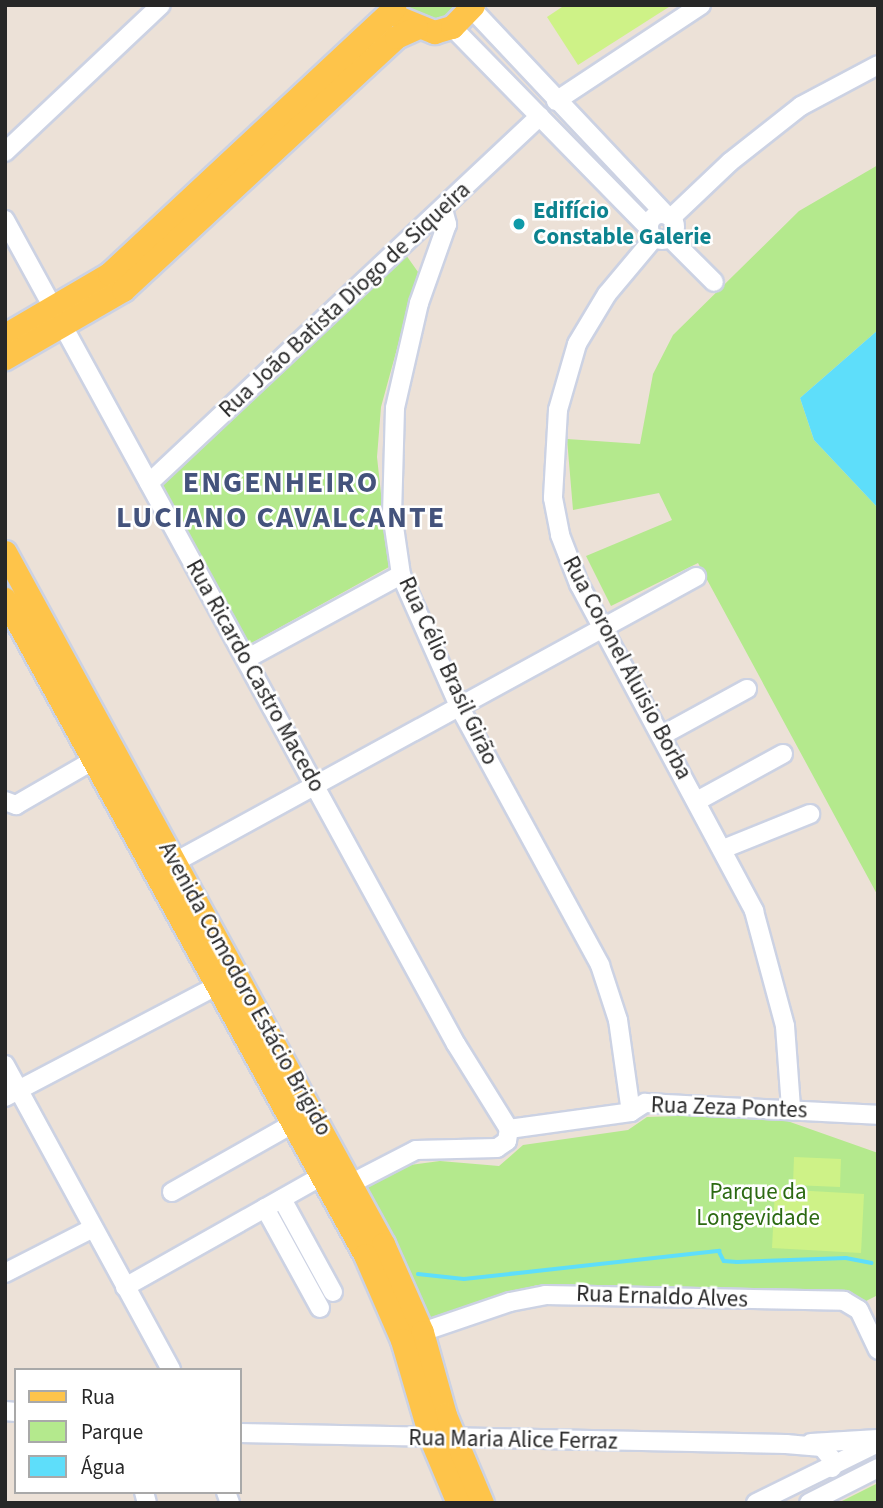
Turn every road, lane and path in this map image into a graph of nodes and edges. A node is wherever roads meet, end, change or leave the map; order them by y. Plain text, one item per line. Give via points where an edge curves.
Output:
1 (161, 5) edge
2 (701, 5) edge
3 (393, 7) edge
4 (473, 7) edge
5 (452, 27) junction
6 (416, 28) junction
7 (520, 63) junction
8 (878, 65) edge
9 (503, 79) junction
10 (556, 101) junction
11 (540, 116) junction
12 (583, 128) junction
13 (265, 144) junction
14 (567, 144) junction
15 (5, 152) edge
16 (443, 209) junction
17 (669, 216) junction
18 (5, 220) edge
19 (657, 234) junction
20 (714, 282) dead end
21 (60, 317) junction
22 (5, 335) edge
23 (5, 358) edge
24 (149, 483) junction
25 (5, 552) edge
26 (401, 575) junction
27 (696, 577) dead end
28 (11, 593) edge
29 (603, 629) junction
30 (246, 659) junction
31 (747, 690) dead end
32 (460, 708) junction
33 (662, 736) junction
34 (783, 754) dead end
35 (93, 760) junction
36 (316, 786) junction
37 (5, 801) edge
38 (697, 801) junction
39 (810, 814) dead end
40 (723, 849) junction
41 (175, 862) junction
42 (228, 981) junction
43 (5, 1065) edge
44 (12, 1094) edge
45 (791, 1108) junction
46 (631, 1112) junction
47 (878, 1115) edge
48 (294, 1123) junction
49 (509, 1129) junction
50 (339, 1175) junction
51 (172, 1192) dead end
52 (282, 1199) junction
53 (265, 1209) junction
54 (93, 1228) junction
55 (5, 1273) edge
56 (125, 1287) junction
57 (333, 1292) dead end
58 (320, 1308) dead end
59 (422, 1332) junction
60 (878, 1350) edge
61 (170, 1368) edge
62 (242, 1433) edge
63 (442, 1439) junction
64 (878, 1441) edge
65 (786, 1444) junction
66 (832, 1468) junction
67 (878, 1468) edge
68 (458, 1503) edge
69 (482, 1503) edge
70 (757, 1503) edge
71 (810, 1503) edge

1 - 15 street
2 - 10 street
3 - 6 main road
3 - 13 main road
4 - 5 main road
4 - 7 street
5 - 6 main road via 434,32
5 - 9 street
6 - 13 main road via 396,37
7 - 9 street
7 - 10 street
8 - 17 street via 801,106
9 - 11 street
10 - 12 street
11 - 14 street
11 - 16 street, Rua João Batista Diogo de Siqueira
12 - 14 street
12 - 17 street
13 - 21 main road via 146,254 100,281
14 - 19 street
16 - 24 street, Rua João Batista Diogo de Siqueira
16 - 26 street, Rua Célio Brasil Girão via 447,224 419,303 395,408 392,513
17 - 19 street, Rua Coronel Aluisio Borba via 652,218
18 - 21 street, Rua Ricardo Castro Macedo
19 - 20 street
19 - 29 street, Rua Coronel Aluisio Borba via 590,318 565,376 558,410 553,498 560,535
21 - 22 main road
21 - 23 main road
21 - 24 street, Rua Ricardo Castro Macedo
24 - 30 street, Rua Ricardo Castro Macedo
25 - 28 main road, Avenida Comodoro Estácio Brigido
26 - 30 street
26 - 32 street, Rua Célio Brasil Girão
27 - 29 street
28 - 35 main road, Avenida Comodoro Estácio Brigido
28 - 41 main road, Avenida Comodoro Estácio Brigido
29 - 32 street
29 - 33 street, Rua Coronel Aluisio Borba
30 - 36 street, Rua Ricardo Castro Macedo
31 - 33 street
32 - 36 street
32 - 46 street, Rua Célio Brasil Girão via 600,965 618,1020
33 - 38 street, Rua Coronel Aluisio Borba
34 - 38 street
35 - 37 street via 16,805
35 - 42 main road, Avenida Comodoro Estácio Brigido
36 - 41 street
36 - 49 street, Rua Ricardo Castro Macedo via 456,1044
38 - 40 street, Rua Coronel Aluisio Borba
39 - 40 street
40 - 45 street, Rua Coronel Aluisio Borba via 754,911 776,984 785,1026
41 - 42 main road, Avenida Comodoro Estácio Brigido
42 - 44 street
42 - 48 main road, Avenida Comodoro Estácio Brigido
42 - 50 main road, Avenida Comodoro Estácio Brigido
43 - 44 street
44 - 54 street
45 - 46 street, Rua Zeza Pontes via 655,1102
45 - 47 street, Rua Zeza Pontes
46 - 49 street, Rua Zeza Pontes
48 - 50 main road, Avenida Comodoro Estácio Brigido
48 - 51 street
49 - 50 street via 507,1141 497,1148 416,1150
50 - 52 street
50 - 59 main road, Avenida Comodoro Estácio Brigido via 404,1285
50 - 63 main road, Avenida Comodoro Estácio Brigido
52 - 53 street
52 - 57 street
53 - 56 street
53 - 58 street
54 - 55 street
54 - 56 street
56 - 61 street
59 - 60 street, Rua Ernaldo Alves via 545,1295 844,1301 859,1310
59 - 63 main road, Avenida Comodoro Estácio Brigido
62 - 63 street, Rua Maria Alice Ferraz
63 - 65 street, Rua Maria Alice Ferraz
63 - 68 main road
63 - 69 main road
64 - 65 street, Rua Maria Alice Ferraz
64 - 66 street
65 - 66 street, Rua Maria Alice Ferraz via 822,1447 830,1455
66 - 70 street
67 - 71 street

